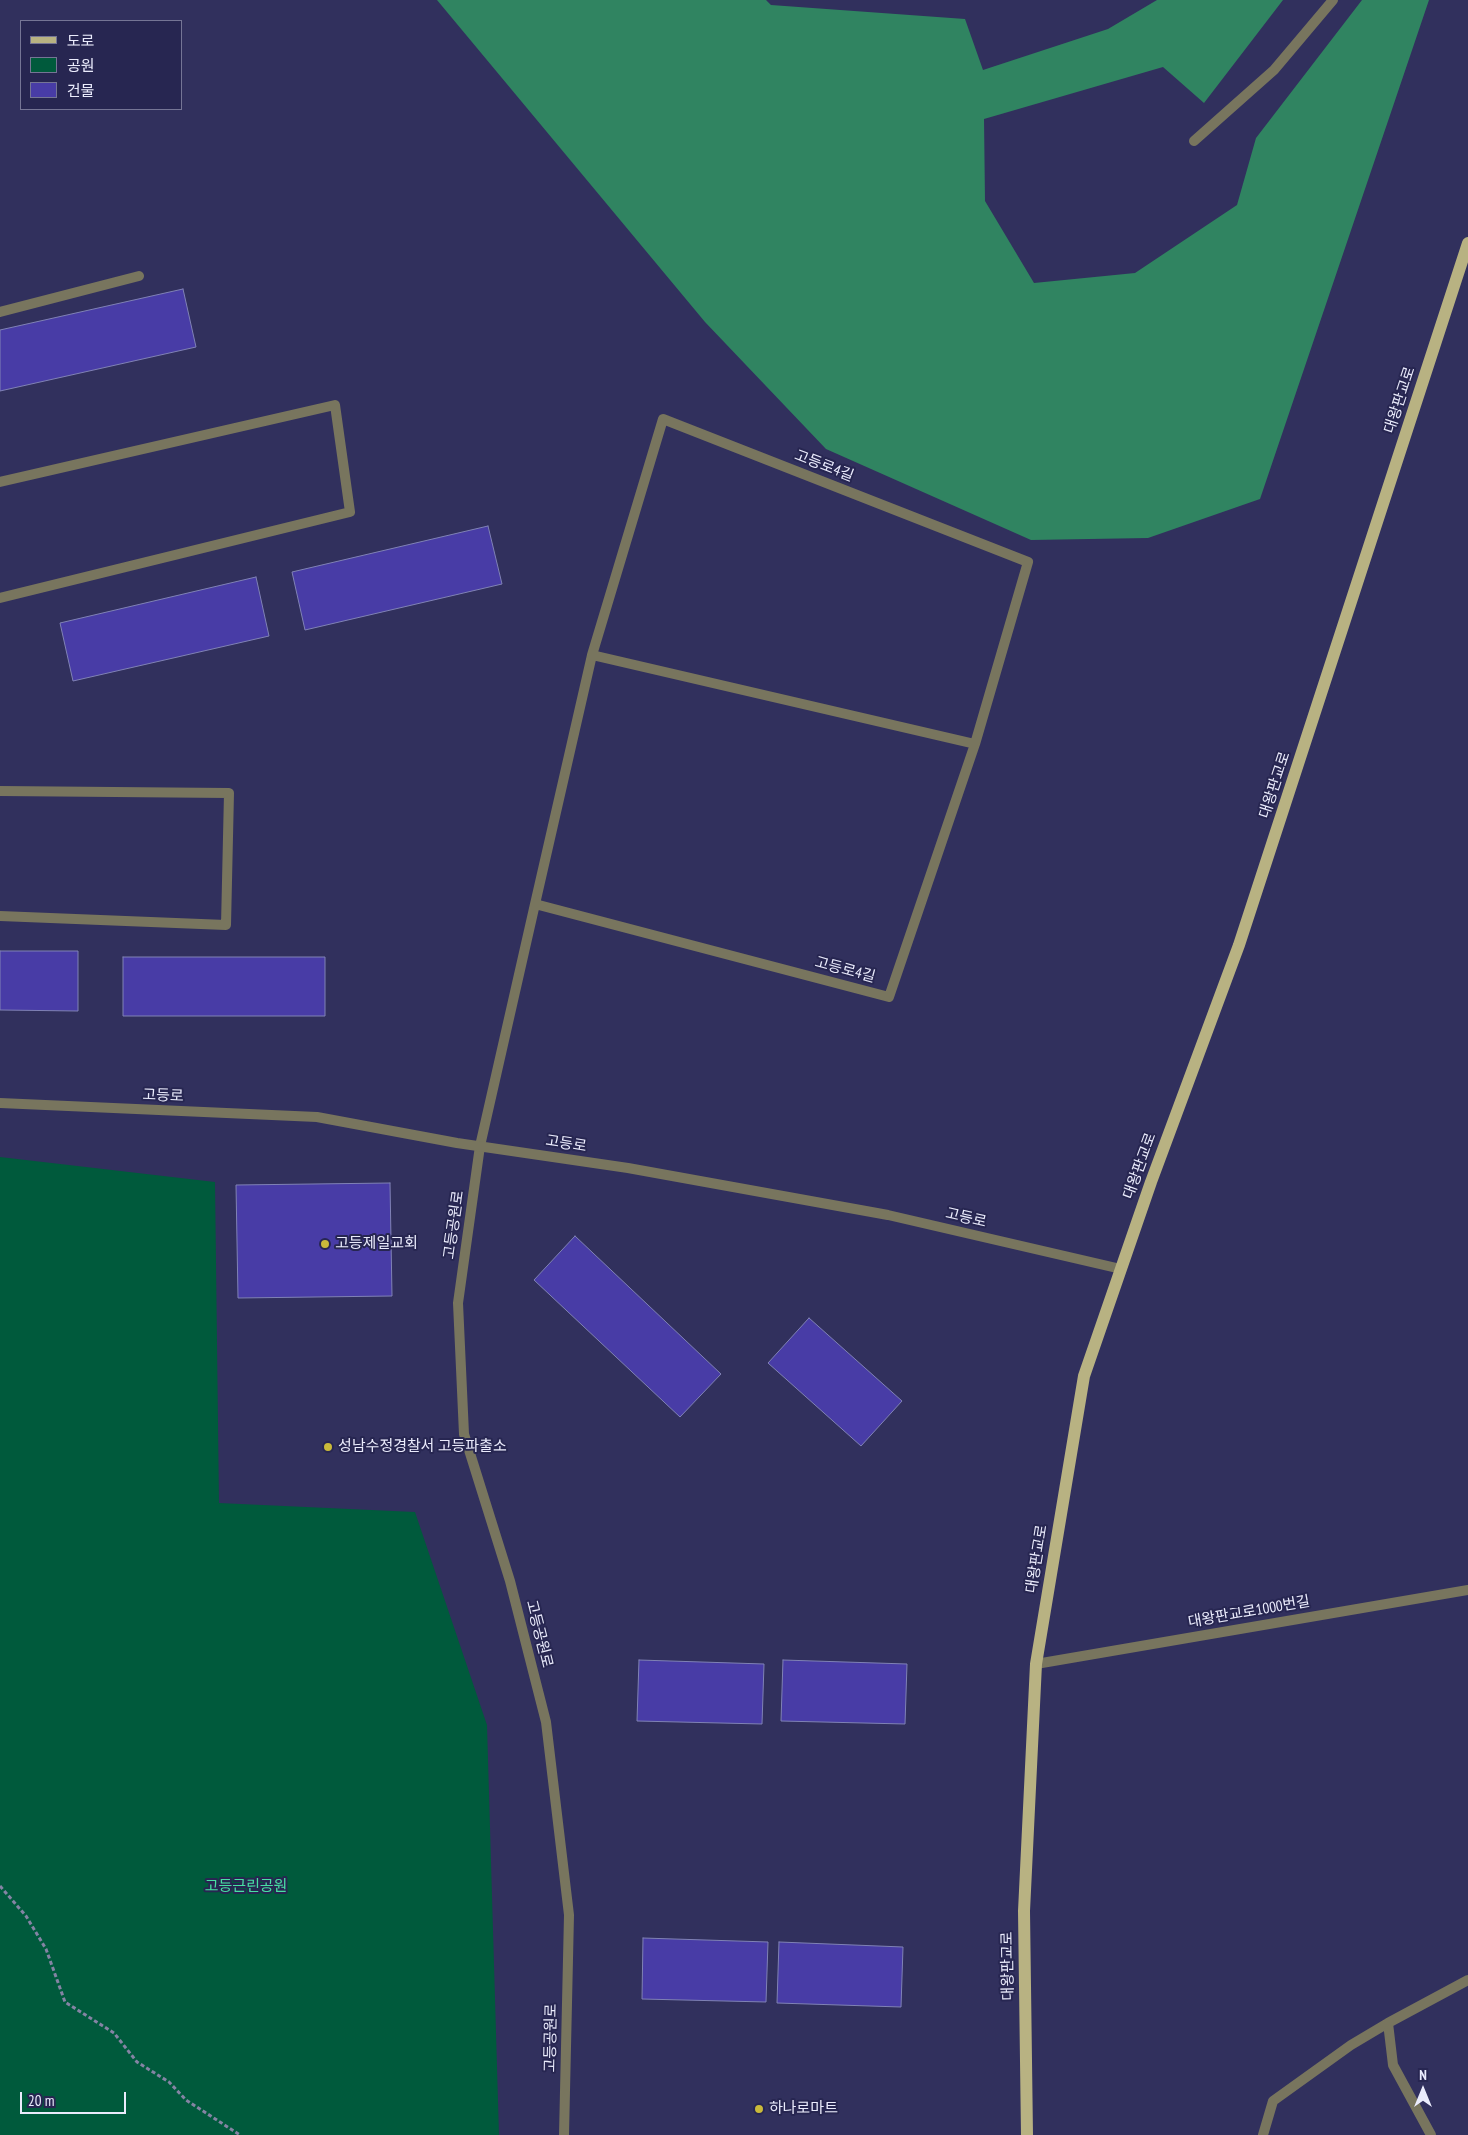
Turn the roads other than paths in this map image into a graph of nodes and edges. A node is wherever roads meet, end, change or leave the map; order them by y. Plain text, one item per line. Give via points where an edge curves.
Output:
1 (1333, 0) edge
2 (1194, 141) dead end
3 (1468, 244) edge
4 (139, 276) dead end
5 (0, 312) edge
6 (0, 482) edge
7 (0, 598) edge
8 (592, 656) junction
9 (975, 744) junction
10 (0, 791) edge
11 (535, 904) junction
12 (0, 916) edge
13 (0, 1103) edge
14 (480, 1146) junction
15 (1121, 1269) junction
16 (1468, 1590) edge
17 (1036, 1664) junction
18 (1468, 1980) edge
19 (1388, 2023) junction
20 (564, 2135) edge
21 (1027, 2135) edge
22 (1263, 2135) edge
23 (1431, 2135) edge

1 - 2 street via 1274,70
3 - 15 main road, 대왕판교로 via 1239,945
4 - 5 street
6 - 7 street via 335,405 350,512
8 - 9 street
8 - 9 street, 고등로4길 via 663,419 1028,562
8 - 11 street, 고등로4길
9 - 11 street, 고등로4길 via 889,997
10 - 12 street via 229,793 226,925
11 - 14 street, 고등로4길
13 - 14 street, 고등로 via 317,1117
14 - 15 street, 고등로 via 628,1168 888,1215
14 - 20 street, 고등공원로 via 458,1303 464,1434 510,1581 546,1722 569,1915
15 - 17 main road, 대왕판교로 via 1084,1376
16 - 17 street, 대왕판교로1000번길
17 - 21 main road, 대왕판교로 via 1024,1911
18 - 19 street
19 - 22 street via 1351,2044 1273,2102
19 - 23 street via 1393,2064

